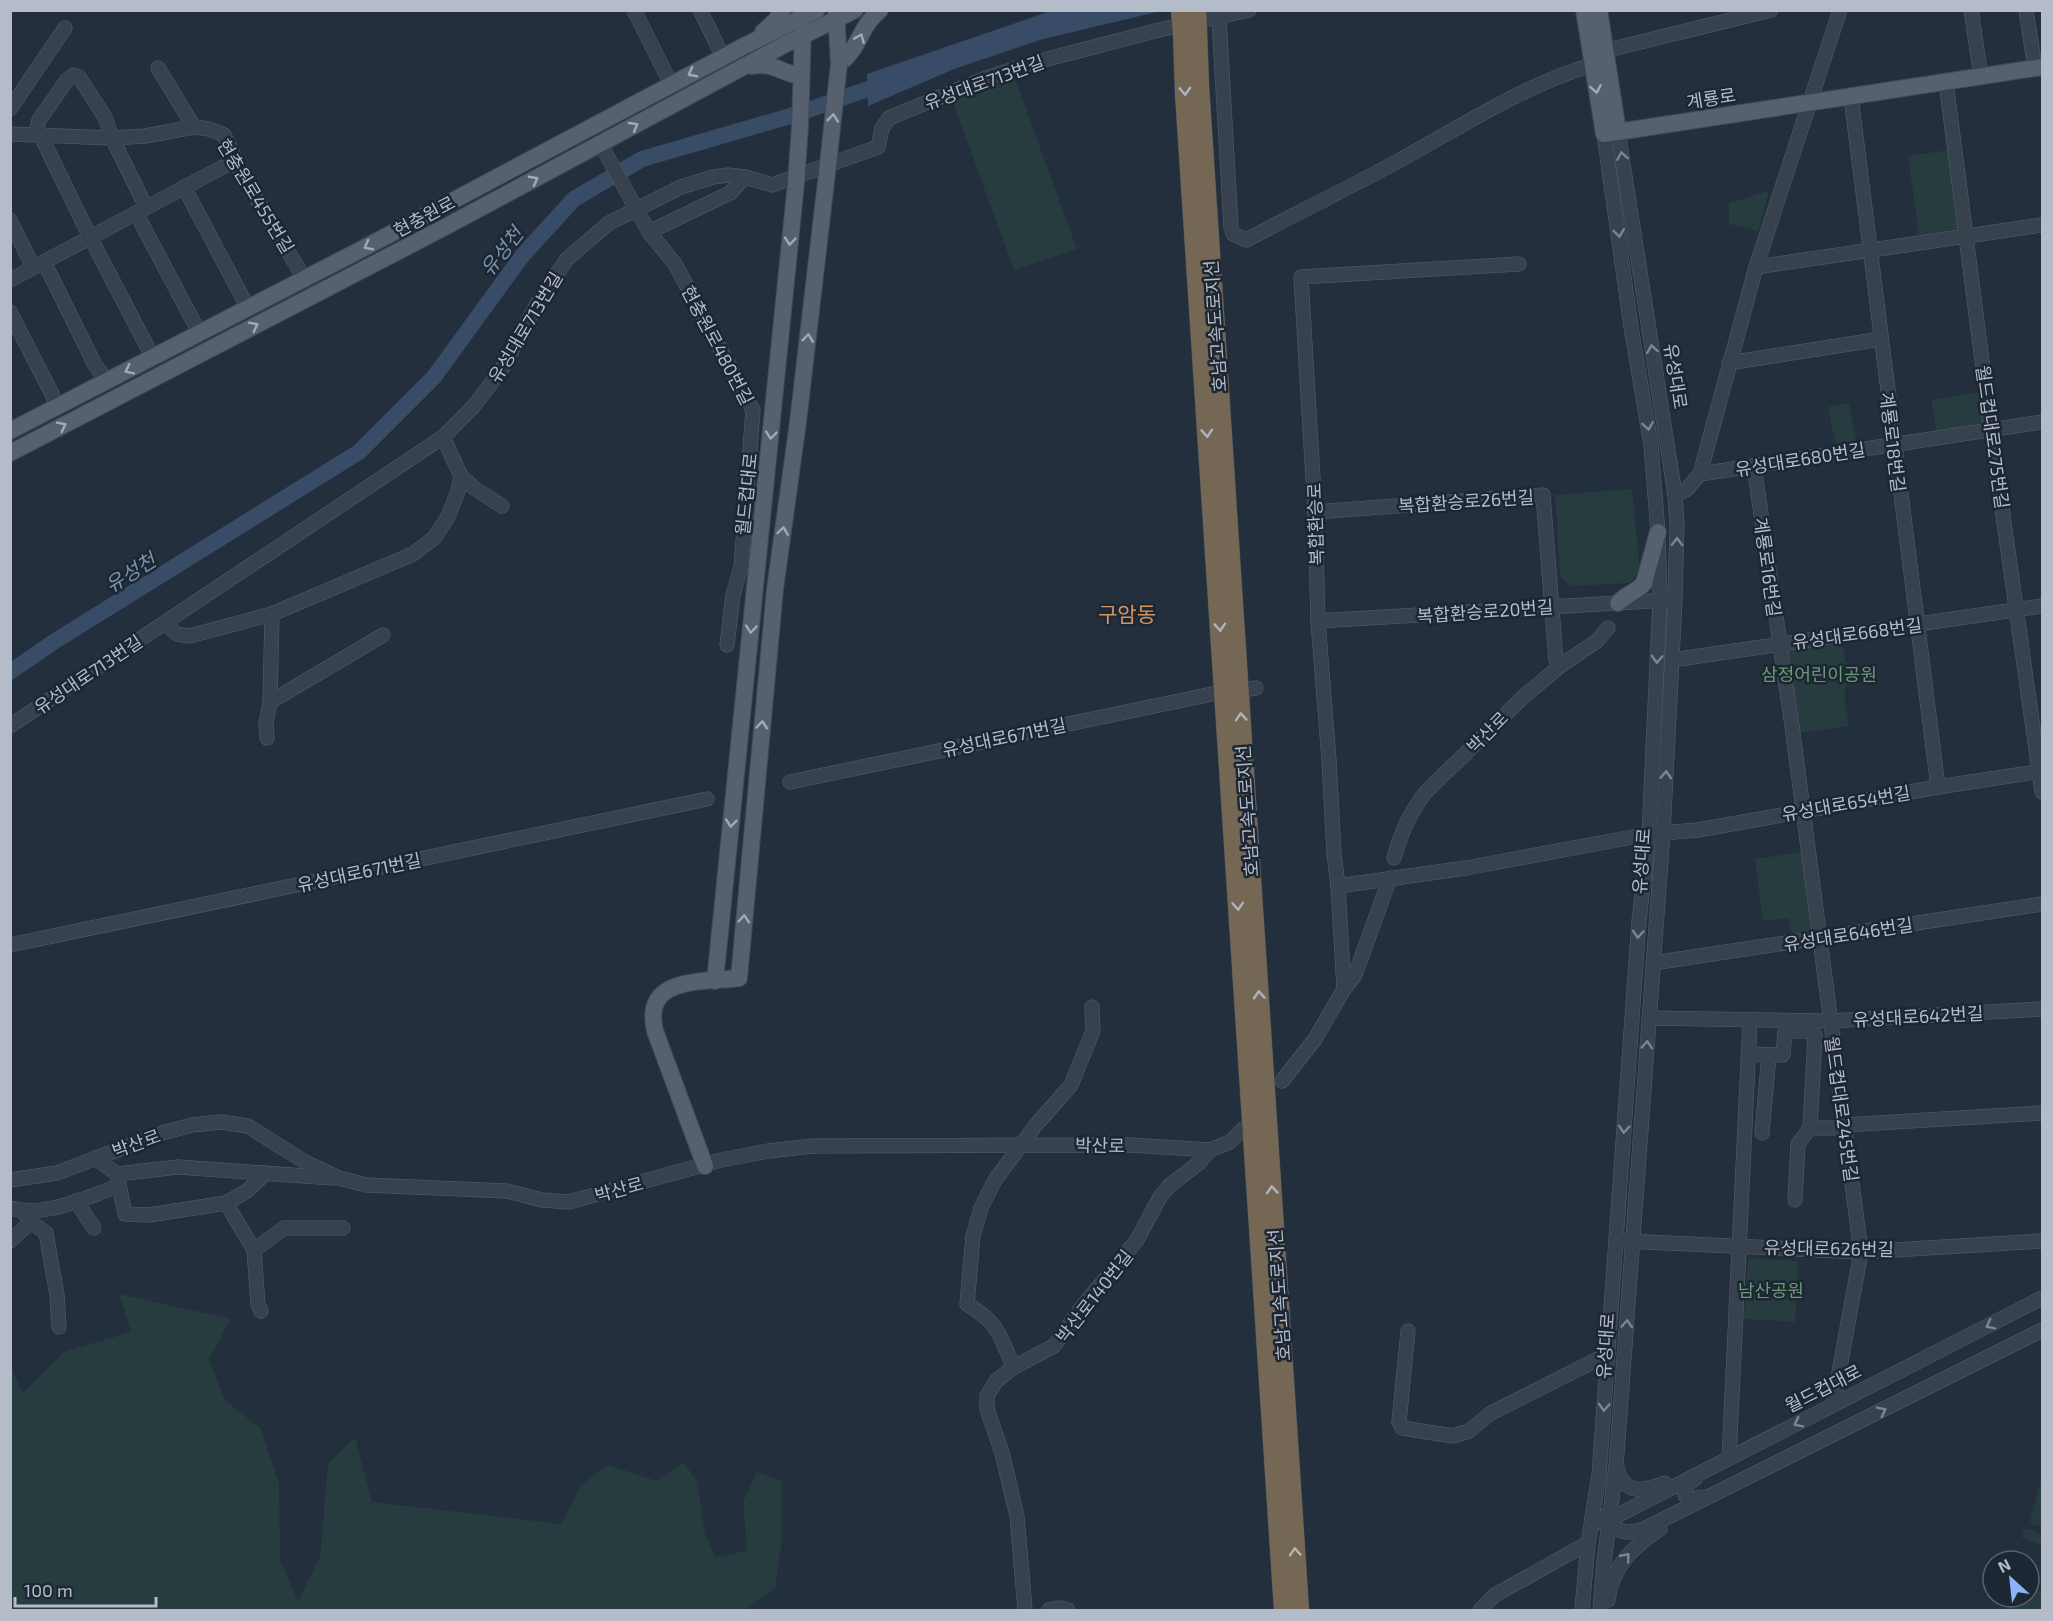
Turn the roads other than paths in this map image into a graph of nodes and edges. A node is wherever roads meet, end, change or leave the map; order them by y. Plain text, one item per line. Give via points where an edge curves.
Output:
1 (634, 10) edge
2 (700, 10) edge
3 (782, 10) edge
4 (855, 10) edge
5 (880, 10) edge
6 (1182, 10) edge
7 (1196, 10) edge
8 (1249, 10) edge
9 (1584, 10) edge
10 (1599, 10) edge
11 (1771, 10) edge
12 (1840, 10) edge
13 (1971, 10) edge
14 (2026, 10) edge
15 (808, 13) edge
16 (836, 15) edge
17 (1219, 18) junction
18 (65, 28) dead end
19 (1190, 32) junction
20 (802, 36) junction
21 (744, 46) junction
22 (1604, 51) junction
23 (723, 57) junction
24 (838, 64) junction
25 (1592, 65) junction
26 (745, 66) junction
27 (158, 68) dead end
28 (2040, 69) edge
29 (801, 76) junction
30 (1981, 77) junction
31 (1946, 82) junction
32 (671, 84) junction
33 (1851, 97) junction
34 (1810, 103) junction
35 (10, 109) edge
36 (194, 127) junction
37 (1611, 133) junction
38 (10, 134) edge
39 (40, 136) junction
40 (112, 138) junction
41 (604, 152) junction
42 (234, 161) junction
43 (745, 177) junction
44 (493, 178) junction
45 (184, 188) junction
46 (633, 206) junction
47 (141, 210) junction
48 (10, 220) edge
49 (2043, 225) edge
50 (445, 227) junction
51 (649, 232) junction
52 (1965, 236) junction
53 (90, 237) junction
54 (1870, 250) junction
55 (39, 264) junction
56 (1519, 264) dead end
57 (1756, 267) junction
58 (304, 278) junction
59 (10, 280) edge
60 (248, 308) junction
61 (10, 312) edge
62 (200, 334) junction
63 (1881, 339) junction
64 (153, 358) junction
65 (1729, 363) junction
66 (107, 381) junction
67 (58, 406) junction
68 (2043, 422) edge
69 (1991, 430) junction
70 (10, 431) edge
71 (443, 437) junction
72 (1894, 445) junction
73 (10, 453) edge
74 (1754, 466) junction
75 (1700, 474) junction
76 (460, 476) junction
77 (1675, 495) junction
78 (502, 506) dead end
79 (1315, 512) junction
80 (1658, 532) junction
81 (1675, 600) junction
82 (1656, 601) junction
83 (1618, 603) junction
84 (2043, 606) edge
85 (1551, 607) junction
86 (2017, 610) junction
87 (272, 614) junction
88 (1318, 621) junction
89 (165, 622) junction
90 (1916, 624) junction
91 (1608, 628) dead end
92 (383, 635) dead end
93 (1779, 644) junction
94 (727, 645) dead end
95 (1672, 660) junction
96 (1560, 666) junction
97 (1217, 693) dead end
98 (270, 702) junction
99 (10, 726) edge
100 (267, 738) dead end
101 (2041, 771) edge
102 (790, 782) dead end
103 (1938, 787) junction
104 (2043, 792) edge
105 (707, 799) dead end
106 (1803, 811) junction
107 (1656, 834) junction
108 (1394, 858) dead end
109 (1390, 878) junction
110 (1338, 886) junction
111 (2043, 904) edge
112 (1820, 939) junction
113 (10, 945) edge
114 (1653, 963) junction
115 (715, 981) junction
116 (1344, 989) junction
117 (1092, 1007) dead end
118 (2043, 1009) edge
119 (1649, 1018) junction
120 (1750, 1020) junction
121 (1830, 1021) junction
122 (1749, 1054) junction
123 (1769, 1055) junction
124 (1282, 1081) dead end
125 (2043, 1113) edge
126 (1844, 1125) junction
127 (1810, 1128) junction
128 (1243, 1129) dead end
129 (1762, 1133) dead end
130 (1021, 1144) junction
131 (1210, 1150) junction
132 (95, 1158) junction
133 (705, 1166) junction
134 (265, 1174) junction
135 (339, 1178) junction
136 (10, 1180) edge
137 (118, 1180) junction
138 (1795, 1200) dead end
139 (76, 1201) junction
140 (226, 1203) junction
141 (21, 1214) edge
142 (94, 1228) dead end
143 (343, 1228) dead end
144 (10, 1241) edge
145 (1616, 1241) junction
146 (2043, 1241) edge
147 (1632, 1242) junction
148 (1739, 1246) junction
149 (254, 1250) junction
150 (1861, 1252) junction
151 (2043, 1298) edge
152 (261, 1311) dead end
153 (59, 1327) dead end
154 (2043, 1330) edge
155 (1408, 1331) dead end
156 (1608, 1354) junction
157 (1014, 1367) junction
158 (1833, 1405) junction
159 (1729, 1458) junction
160 (1616, 1466) junction
161 (1712, 1467) junction
162 (1598, 1478) junction
163 (1717, 1494) junction
164 (1609, 1520) junction
165 (1588, 1543) junction
166 (1025, 1611) edge
167 (1050, 1611) edge
168 (1068, 1611) edge
169 (1284, 1611) edge
170 (1299, 1611) edge
171 (1480, 1611) edge
172 (1582, 1611) edge
173 (1600, 1611) edge
174 (1606, 1611) edge

1 - 32 street
2 - 23 street
3 - 21 main road via 764,32
4 - 16 main road, 현충원로
24 -> 5 main road via 856,47 866,24
6 - 19 highway, 호남고속도로지선, bridge
7 - 19 highway, 호남고속도로지선, bridge
8 - 17 street, 유성대로713번길
9 - 25 main road, 유성대로
10 - 22 main road
11 - 22 street
12 - 34 street
13 - 30 street
14 - 28 street, 계룡로
15 - 20 main road, 월드컵대로
15 - 21 main road, 현충원로
16 - 20 main road, 현충원로
16 - 24 main road
17 - 25 street via 1231,227 1233,234 1246,240 1496,106
17 - 43 street, 유성대로713번길 via 1071,52 986,78 889,118 878,147 772,185
18 - 35 street
19 -> 169 highway, 호남고속도로지선 via 1187,129
170 -> 19 highway, 호남고속도로지선 via 1199,86
20 - 26 main road, 현충원로
20 - 29 main road, 월드컵대로
21 - 23 main road, 현충원로
22 - 37 main road
23 -> 32 main road, 현충원로
115 -> 24 main road, bridge via 739,978 775,589 800,411
25 -> 37 main road, 유성대로
26 - 29 main road via 772,65
41 -> 26 main road, 현충원로
27 - 36 street, 현충원로455번길
28 - 30 main road, 계룡로
29 -> 115 main road, 월드컵대로, bridge via 796,183
30 - 31 main road, 계룡로
31 - 33 main road, 계룡로
31 - 52 street, 월드컵대로275번길
32 - 44 main road, 현충원로
33 - 34 main road, 계룡로
33 - 54 street, 계룡로18번길
34 - 37 main road, 계룡로
34 - 57 street
36 - 40 street
36 - 42 street, 현충원로455번길 via 224,135
77 -> 37 street, 유성대로
37 -> 80 street, 유성대로 via 1631,327 1651,445
38 - 39 street
39 - 40 street
39 - 40 street via 39,120 74,75 96,102
39 - 53 street
40 - 47 street
41 - 46 street, 현충원로480번길
50 -> 41 main road, 현충원로
42 - 45 street
42 - 58 street, 현충원로455번길
43 - 46 street, 유성대로713번길 via 713,177
43 - 51 street via 730,193
44 - 50 main road via 509,179 499,189 459,209
44 -> 58 main road, 현충원로
45 - 47 street
45 - 60 street
46 - 51 street, 현충원로480번길
46 - 71 street, 유성대로713번길 via 567,259 538,302 502,369
47 - 53 street
47 - 62 street
48 - 55 street
49 - 52 street
73 -> 50 main road, 현충원로
51 - 94 street, 현충원로480번길 via 675,264 753,410 741,567
52 - 54 street
52 - 69 street, 월드컵대로275번길
53 - 55 street
53 - 64 street
54 - 57 street
54 - 63 street, 계룡로18번길
55 - 59 street
55 - 66 street
56 - 79 street, 복합환승로 via 1301,277
57 - 65 street
58 - 60 main road, 현충원로
60 - 62 main road, 현충원로
61 - 67 street
62 - 64 main road, 현충원로
63 - 65 street
63 - 72 street, 계룡로18번길
64 -> 66 main road, 현충원로
65 - 75 street
66 - 67 main road, 현충원로
67 - 70 main road, 현충원로
68 - 69 street, 유성대로680번길
69 - 72 street, 유성대로680번길
69 - 86 street, 월드컵대로275번길
71 - 76 street
71 - 89 street, 유성대로713번길
72 - 74 street, 유성대로680번길
72 - 90 street, 계룡로18번길
74 - 75 street, 유성대로680번길
74 - 93 street, 계룡로16번길
75 - 77 street via 1686,490
76 - 78 street
76 - 87 street via 448,517 434,538 413,554
81 -> 77 street, 유성대로
79 - 85 street, 복합환승로26번길 via 1543,495
79 - 88 street, 복합환승로
80 - 82 street, 유성대로
80 - 83 main road via 1644,583
81 - 82 street
81 - 95 street, 유성대로
82 - 83 street, 복합환승로20번길
82 -> 107 street, 유성대로
83 - 85 street, 복합환승로20번길
84 - 86 street, 유성대로668번길
85 - 88 street, 복합환승로20번길
85 - 96 street via 1556,660
86 - 90 street, 유성대로668번길
86 - 101 street, 월드컵대로275번길
87 - 89 street via 189,636 177,634
87 - 98 street
88 - 110 street, 복합환승로
89 - 99 street, 유성대로713번길
90 - 93 street, 유성대로668번길
90 - 103 street, 계룡로18번길
91 - 96 street, 박산로 via 1598,640
92 - 98 street
93 - 95 street, 유성대로668번길
93 - 106 street, 계룡로16번길
107 -> 95 street, 유성대로
96 - 108 street, 박산로 via 1425,793 1401,832
97 - 102 street, 유성대로671번길
98 - 100 street
101 - 103 street, 유성대로654번길
101 - 104 street, 월드컵대로275번길
103 - 106 street, 유성대로654번길
105 - 113 street, 유성대로671번길
106 - 107 street, 유성대로654번길
106 - 112 street, 월드컵대로245번길
107 - 109 street, 유성대로654번길
107 - 114 street, 유성대로
107 -> 145 street, 유성대로 via 1639,921
109 - 110 street, 유성대로654번길
109 - 116 street via 1354,975
110 - 116 street, 복합환승로
111 - 112 street, 유성대로646번길
112 - 114 street, 유성대로646번길
112 - 121 street, 월드컵대로245번길
114 - 119 street, 유성대로
115 - 133 main road via 676,985 659,998 653,1021
116 - 124 street via 1315,1039
117 - 130 street via 1093,1031 1071,1085
118 - 121 street, 유성대로642번길
119 - 120 street, 유성대로642번길
147 -> 119 street, 유성대로
120 - 121 street, 유성대로642번길
120 - 122 street
121 - 126 street, 월드컵대로245번길
122 - 123 street
122 - 148 street
123 - 127 street via 1783,1055 1785,1031 1810,1031 1815,1035
123 - 129 street
125 - 126 street
126 - 127 street
126 - 150 street, 월드컵대로245번길
127 - 138 street via 1798,1144
128 - 131 street via 1230,1142
130 - 131 street, 박산로
130 - 133 street, 박산로 via 813,1146 768,1151
130 - 157 street via 994,1180 981,1208 972,1236 967,1304 993,1323
131 - 157 street, 박산로140번길 via 1160,1197 1137,1240 1054,1346
132 - 135 street, 박산로 via 162,1133 220,1122 248,1126
132 - 136 street, 박산로 via 57,1173
132 - 137 street
133 - 135 street, 박산로 via 569,1202 507,1191 366,1185
134 - 135 street
134 - 137 street via 178,1167
134 - 140 street
137 - 139 street
137 - 140 street via 125,1214 187,1211
139 - 141 street
139 - 142 street
140 - 149 street
141 - 144 street
141 - 153 street via 46,1233
143 - 149 street via 284,1228
145 - 147 street, 유성대로626번길
145 - 156 street, 유성대로
146 - 150 street, 유성대로626번길
147 - 148 street, 유성대로626번길
160 -> 147 street, 유성대로
148 - 150 street, 유성대로626번길
148 - 159 street
149 - 152 street
150 - 158 street, 월드컵대로245번길
151 -> 158 street, 월드컵대로
163 -> 154 street
155 - 156 street via 1399,1422 1402,1428 1454,1436
156 -> 162 street, 유성대로
157 - 166 street, 박산로140번길 via 996,1381 987,1396 987,1409 1017,1516
158 -> 159 street, 월드컵대로
159 - 161 street, 월드컵대로
160 - 161 street via 1625,1484 1637,1490
160 - 164 street, 유성대로
161 - 163 street via 1688,1484 1685,1496 1690,1499
161 - 164 street, 월드컵대로
162 - 164 street
162 - 165 street, 유성대로
163 - 164 street via 1634,1533 1620,1531
174 -> 163 street via 1616,1571 1632,1549
164 - 165 street via 1593,1532
164 - 173 street, 유성대로
165 - 171 street via 1495,1596
165 - 172 street, 유성대로
167 - 168 street

